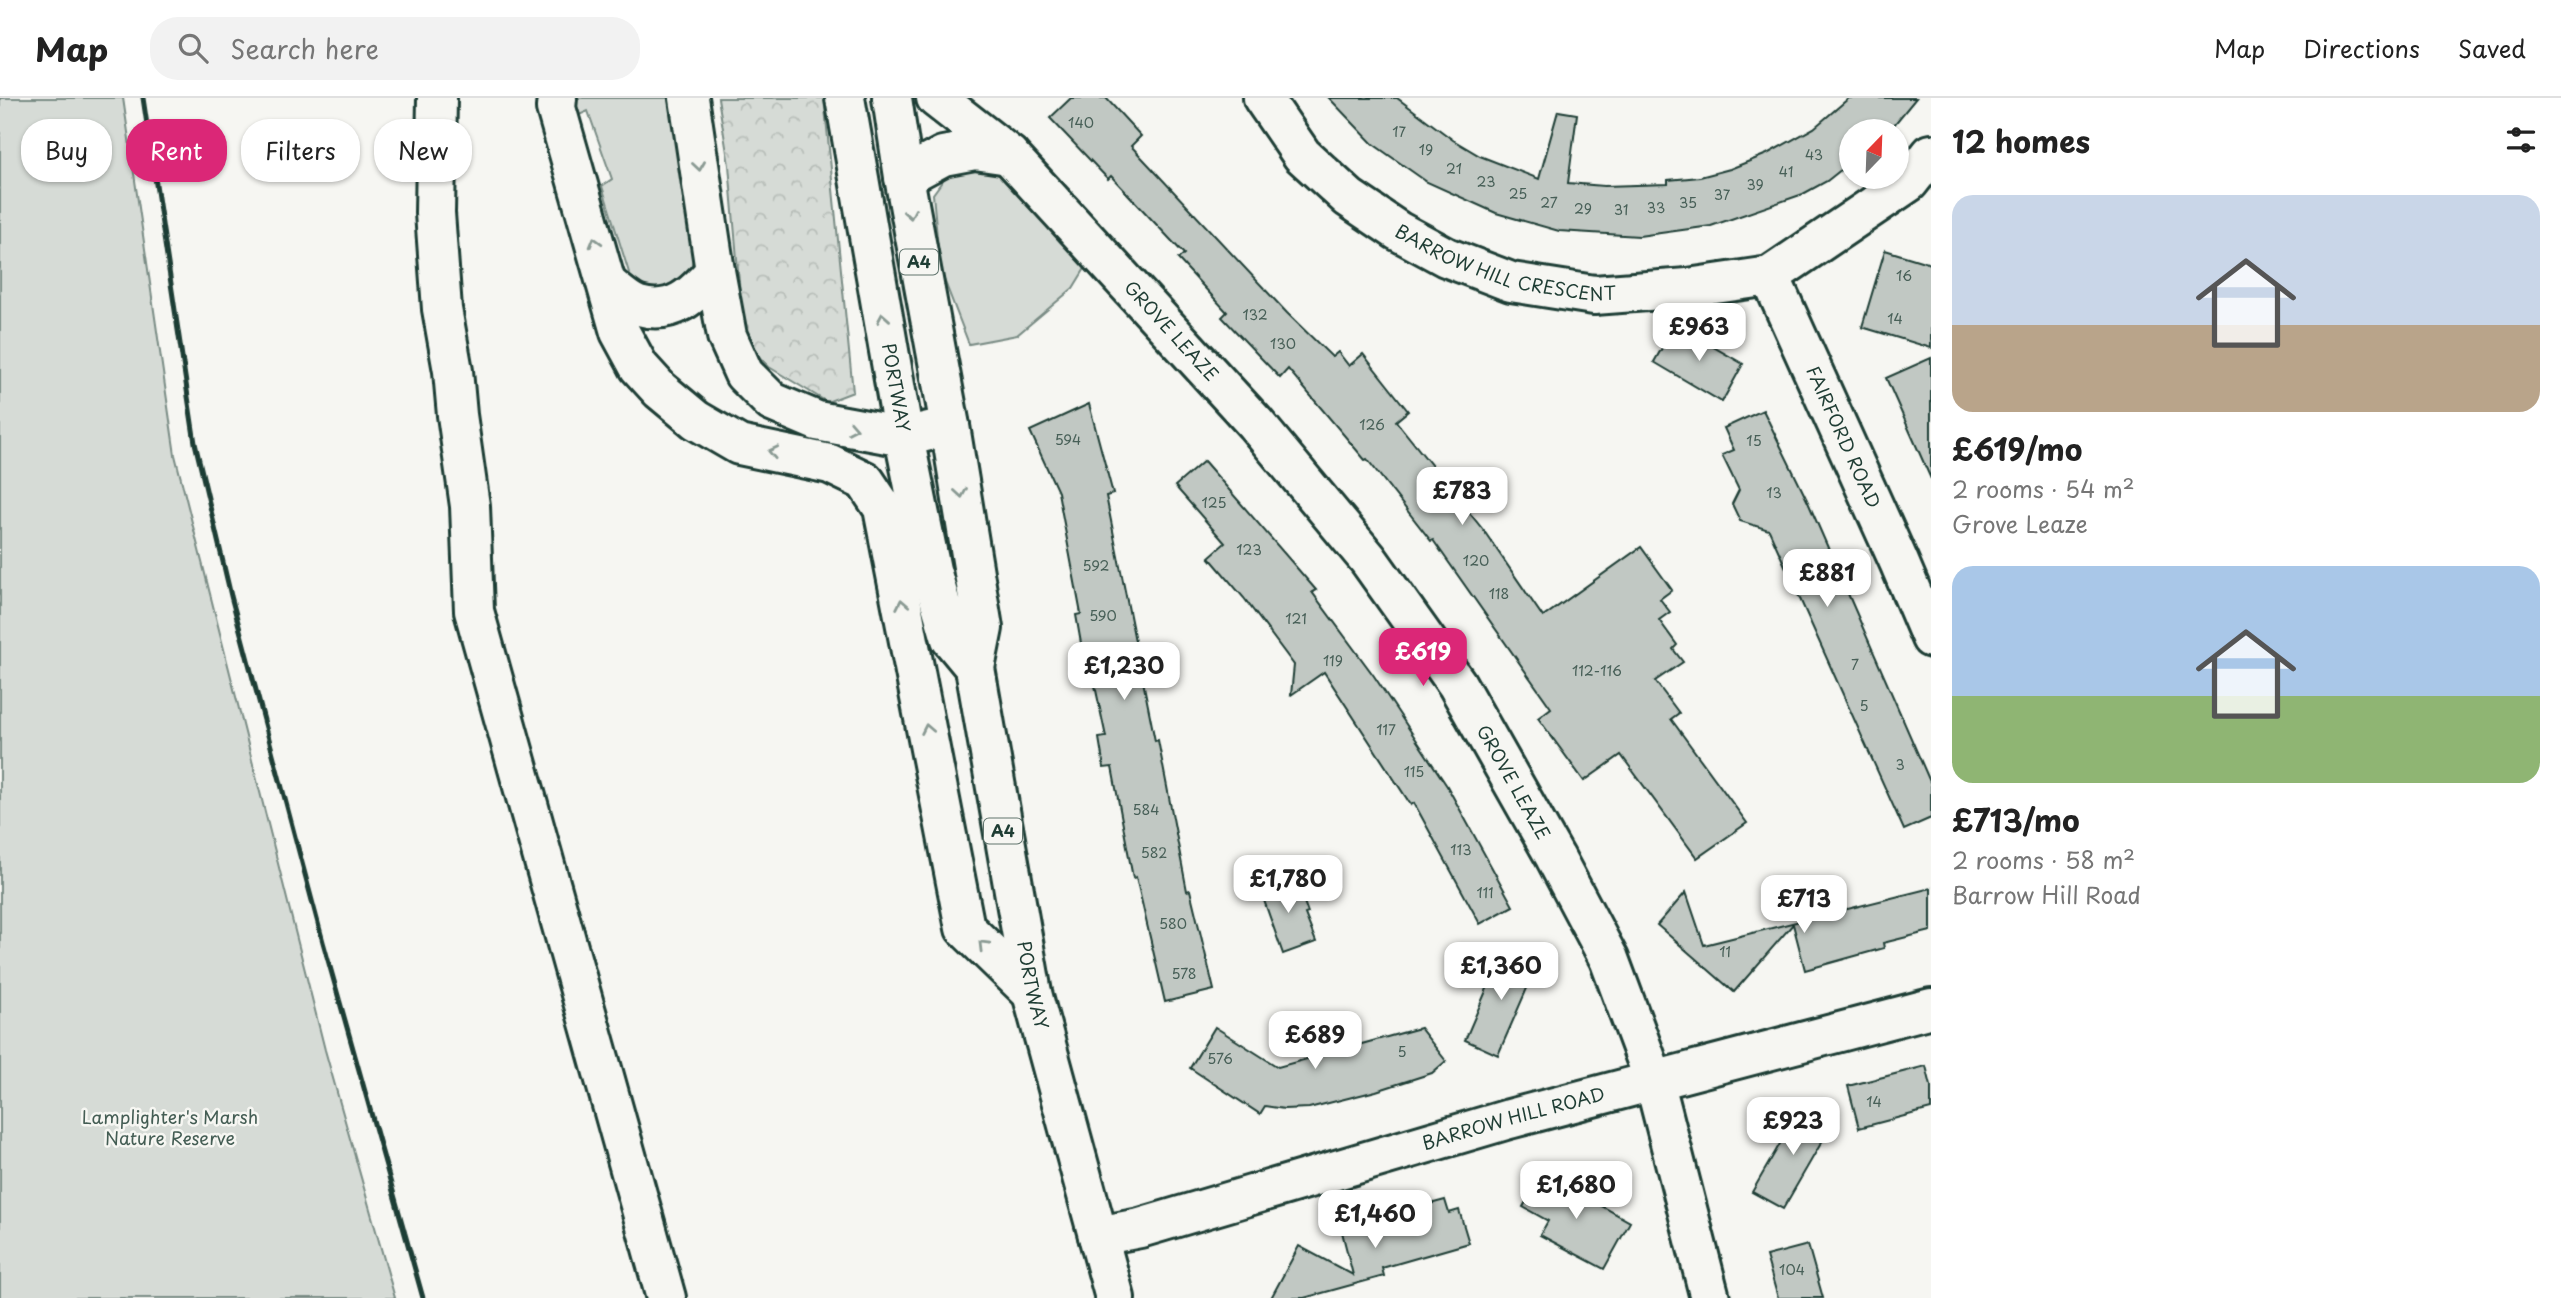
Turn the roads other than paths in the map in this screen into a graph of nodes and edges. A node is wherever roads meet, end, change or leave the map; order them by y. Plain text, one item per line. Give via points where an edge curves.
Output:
1 (437, 98) edge
2 (557, 98) edge
3 (689, 98) edge
4 (845, 98) edge
5 (892, 98) edge
6 (936, 98) edge
7 (1263, 98) edge
8 (1931, 154) edge
9 (1009, 155) junction
10 (904, 177) junction
11 (715, 271) junction
12 (1770, 276) junction
13 (607, 284) junction
14 (950, 426) junction
15 (904, 437) junction
16 (1915, 557) edge
17 (1931, 638) edge
18 (975, 668) junction
19 (1032, 993) junction
20 (1931, 1008) edge
21 (1654, 1080) junction
22 (1098, 1236) junction
23 (666, 1298) edge
24 (1115, 1298) edge
25 (1710, 1298) edge

1 - 23 main road via 435,213 442,309 470,506 474,611
13 -> 2 main road via 556,108
3 -> 11 main road
15 -> 4 main road, PORTWAY / A4
5 - 10 main road, PORTWAY / A4
6 - 9 main road, GROVE LEAZE
7 - 12 main road, BARROW HILL CRESCENT via 1303,155 1349,198 1446,257 1511,282 1594,295
8 - 12 main road, BARROW HILL CRESCENT via 1909,182
9 - 10 main road via 975,150 943,156
9 - 21 main road, GROVE LEAZE via 1255,423 1368,559 1457,684 1609,959
10 -> 14 main road, PORTWAY / A4
11 - 13 main road via 692,296 664,309 637,306
11 -> 15 main road via 727,336 744,374 772,402 817,421
12 - 16 main road, FAIRFORD ROAD
19 -> 13 main road via 965,928 883,508 865,481 830,464 739,445 660,390 639,367 620,332
14 - 15 main road
14 -> 18 main road, PORTWAY / A4 via 984,628
15 - 18 main road, PORTWAY / A4 via 931,570 951,639
16 - 17 main road, FAIRFORD ROAD
18 - 19 main road, PORTWAY / A4
19 - 22 main road, PORTWAY / A4
20 - 21 main road, BARROW HILL ROAD
21 - 22 main road, BARROW HILL ROAD
21 - 25 main road, GROVE LEAZE
22 - 24 main road, PORTWAY / A4

